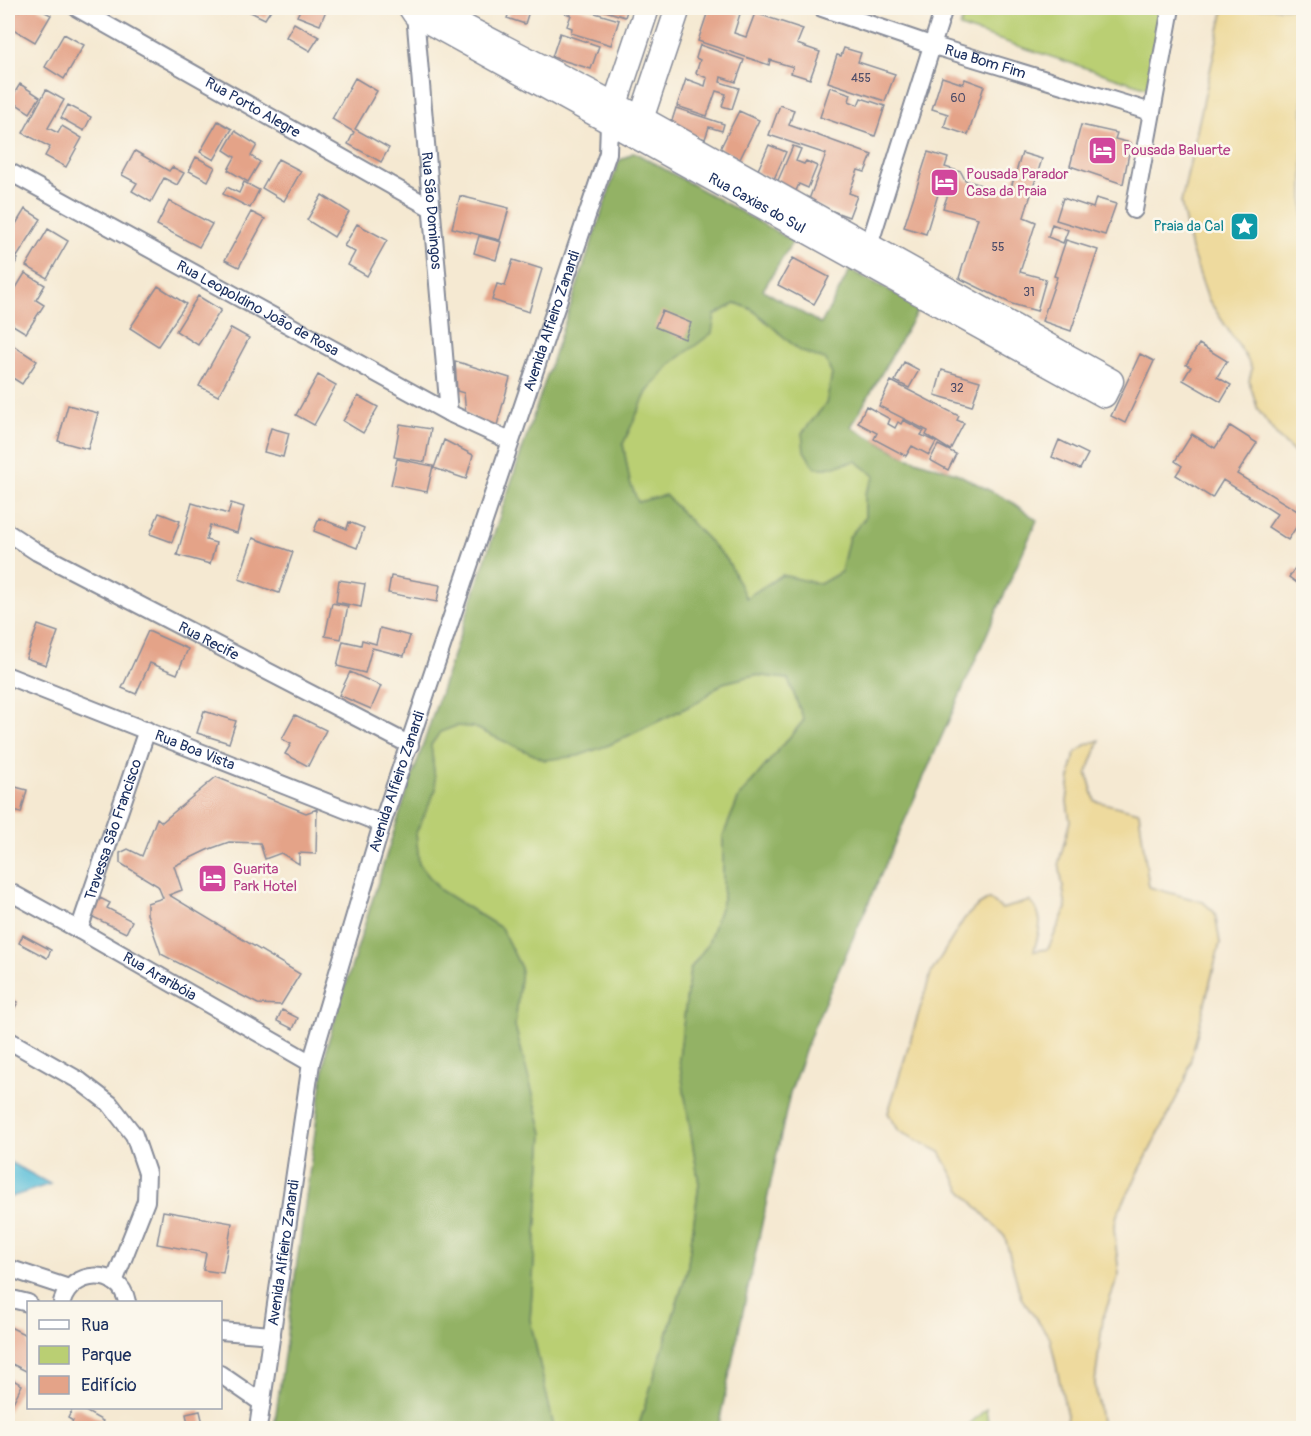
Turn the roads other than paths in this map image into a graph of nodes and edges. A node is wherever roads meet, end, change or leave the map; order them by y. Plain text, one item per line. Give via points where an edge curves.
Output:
1 (77, 8) edge
2 (646, 8) edge
3 (678, 8) edge
4 (822, 8) edge
5 (944, 8) edge
6 (1171, 8) edge
7 (418, 9) edge
8 (931, 45) junction
9 (1151, 112) junction
10 (612, 114) junction
11 (638, 128) junction
12 (609, 153) junction
13 (8, 171) edge
14 (430, 208) junction
15 (1134, 210) dead end
16 (866, 254) junction
17 (1107, 388) dead end
18 (449, 413) junction
19 (510, 441) junction
20 (8, 534) edge
21 (9, 682) edge
22 (147, 730) junction
23 (410, 745) junction
24 (382, 824) junction
25 (8, 891) edge
26 (79, 930) junction
27 (8, 1040) edge
28 (311, 1063) junction
29 (8, 1268) edge
30 (114, 1282) junction
31 (65, 1295) edge
32 (8, 1298) edge
33 (127, 1301) edge
34 (27, 1303) edge
35 (222, 1331) edge
36 (272, 1335) junction
37 (222, 1375) edge
38 (262, 1403) junction
39 (258, 1428) edge

1 - 14 street, Rua Porto Alegre
2 - 10 street, Avenida Alfieiro Zanardi
3 - 11 street
4 - 8 street, Rua Bom Fim
5 - 8 street
6 - 9 street
7 - 10 street, Rua Caxias do Sul
7 - 14 street, Rua São Domingos
8 - 9 street, Rua Bom Fim
8 - 16 street
9 - 15 street
10 - 11 street, Rua Caxias do Sul
10 - 12 street, Avenida Alfieiro Zanardi
11 - 12 street
11 - 16 street, Rua Caxias do Sul
12 - 19 street, Avenida Alfieiro Zanardi
13 - 18 street, Rua Leopoldino João de Rosa
14 - 18 street, Rua São Domingos
16 - 17 street, Rua Caxias do Sul
18 - 19 street, Rua Leopoldino João de Rosa
19 - 23 street, Avenida Alfieiro Zanardi
20 - 23 street, Rua Recife
21 - 22 street, Rua Boa Vista
22 - 24 street, Rua Boa Vista
22 - 26 street, Travessa São Francisco
23 - 24 street, Avenida Alfieiro Zanardi
24 - 28 street, Avenida Alfieiro Zanardi
25 - 26 street, Rua Araribóia
26 - 28 street, Rua Araribóia
27 - 30 street via 80,1081 110,1104 134,1135 147,1173 146,1201
28 - 36 street, Avenida Alfieiro Zanardi
29 - 31 street
30 - 31 street via 105,1277 85,1277
30 - 33 street
32 - 34 street
35 - 36 street
36 - 38 street, Avenida Alfieiro Zanardi
37 - 38 street
38 - 39 street, Avenida Alfieiro Zanardi

